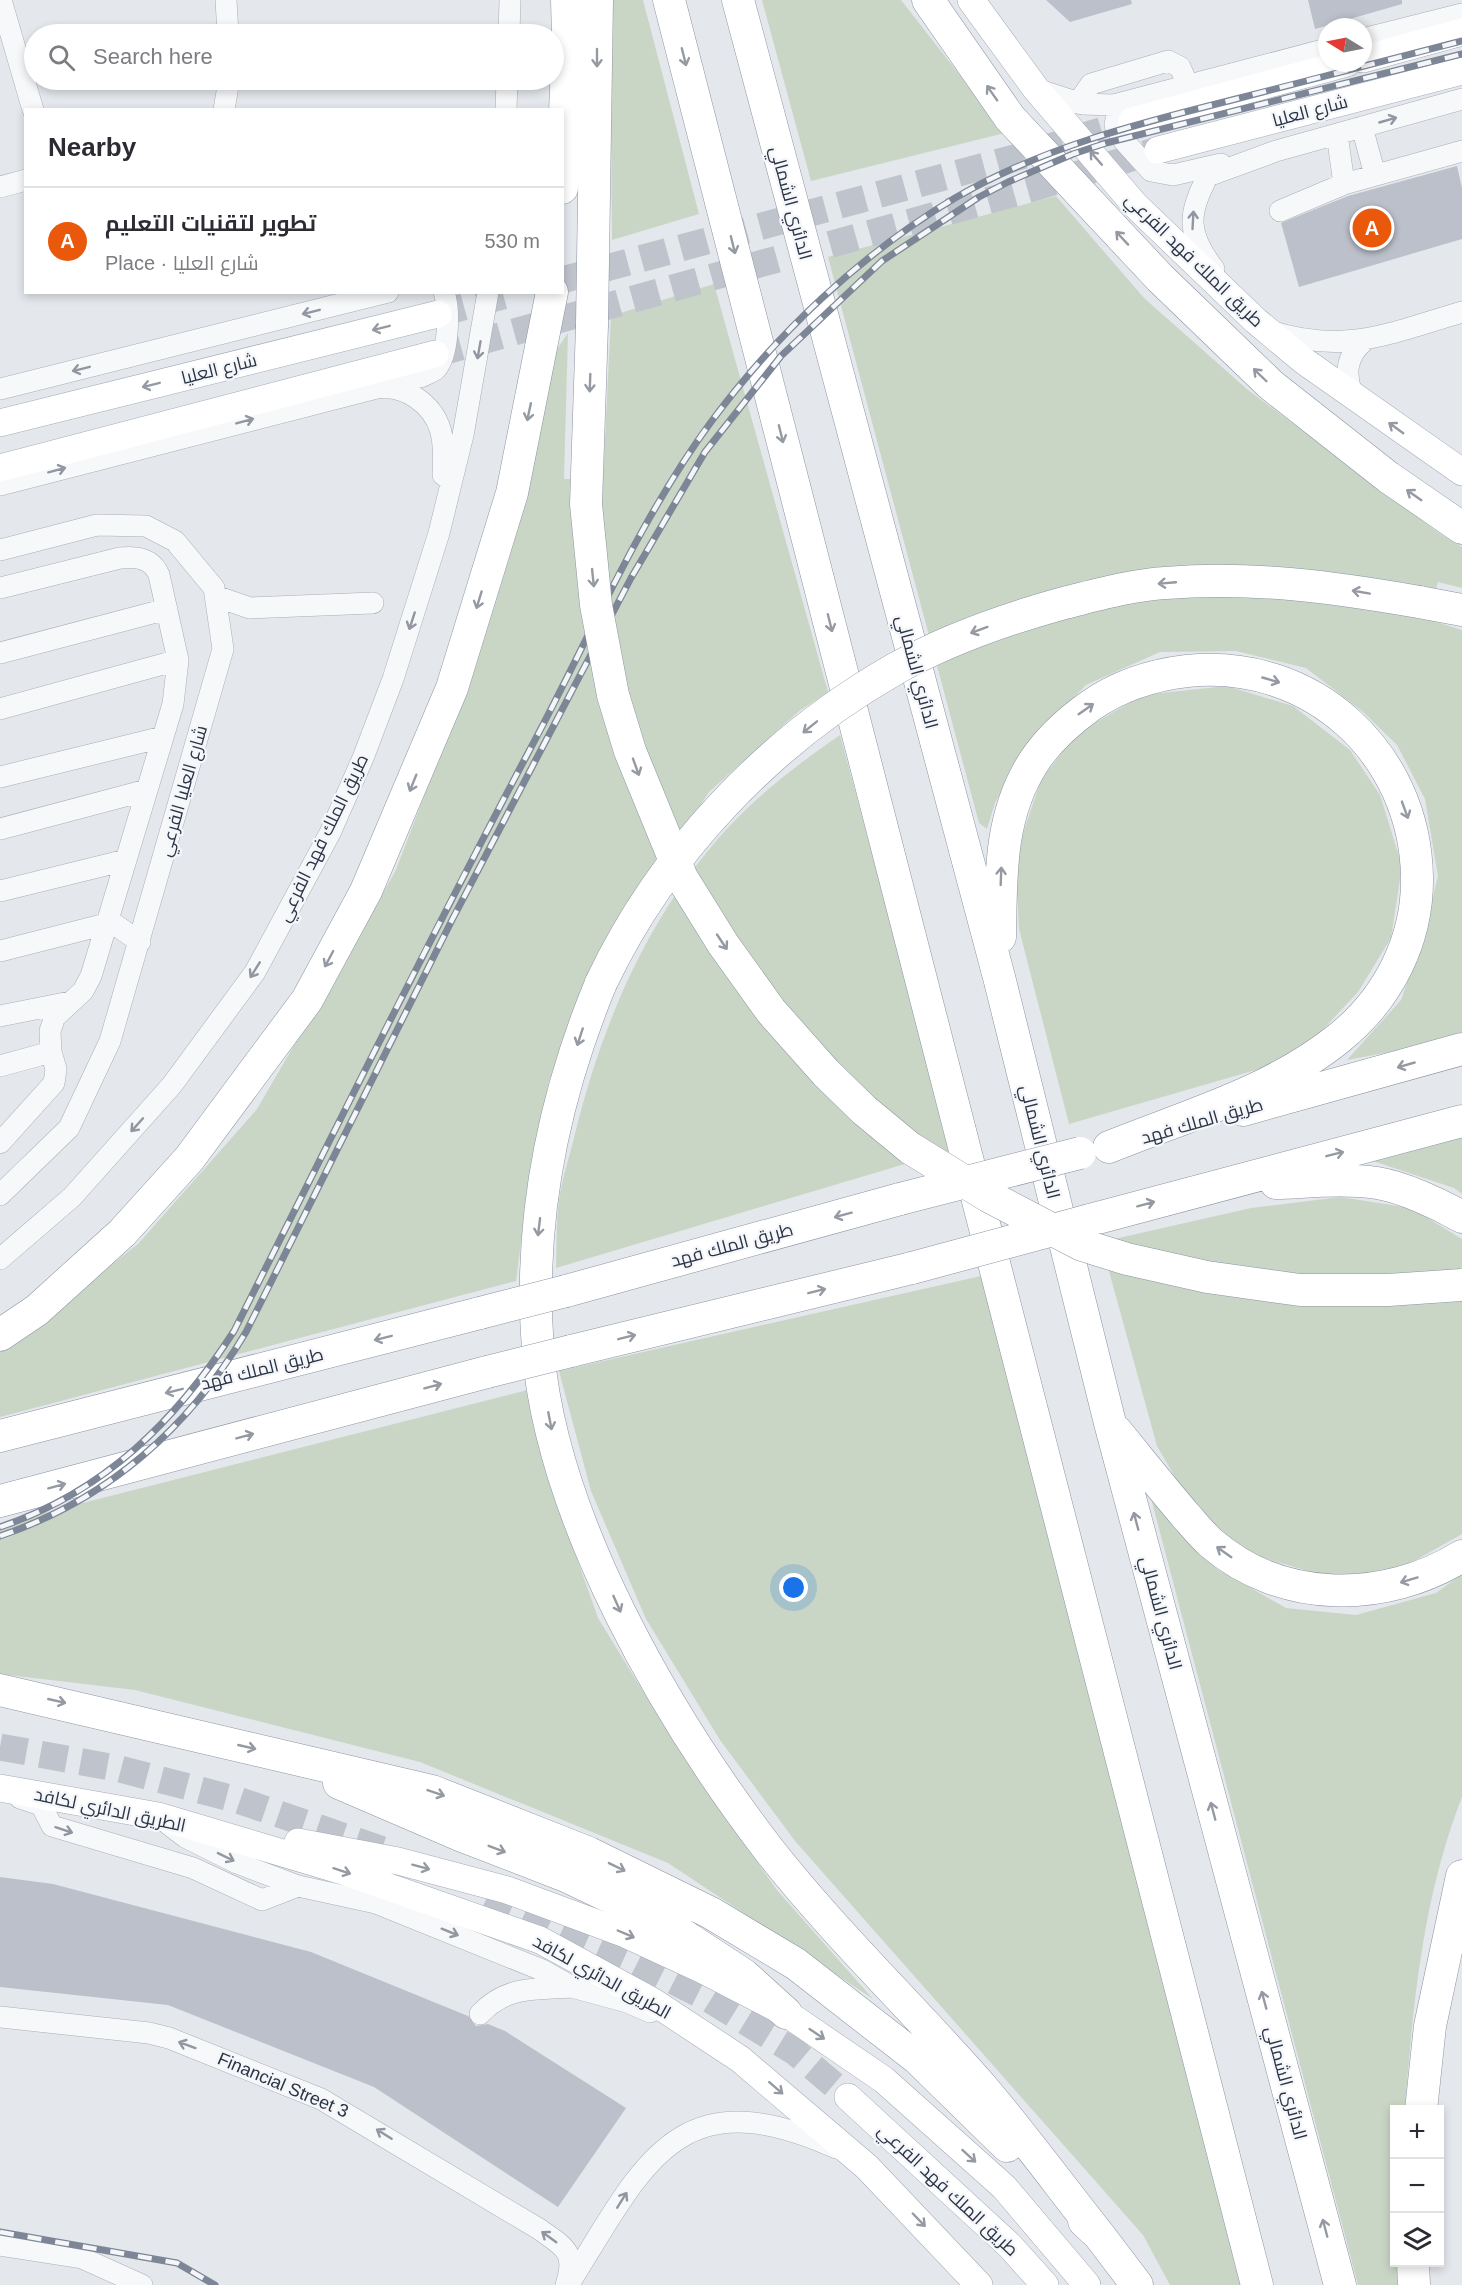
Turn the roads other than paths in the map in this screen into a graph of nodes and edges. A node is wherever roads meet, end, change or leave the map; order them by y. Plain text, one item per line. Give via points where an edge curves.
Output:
1 (1, 0) edge
2 (226, 0) edge
3 (510, 0) edge
4 (567, 0) edge
5 (597, 0) edge
6 (669, 0) edge
7 (738, 0) edge
8 (928, 0) edge
9 (971, 0) edge
10 (1462, 14) edge
11 (227, 24) edge
12 (509, 24) edge
13 (1462, 32) edge
14 (1372, 37) edge
15 (1318, 51) edge
16 (1372, 57) edge
17 (1318, 71) edge
18 (1462, 71) edge
19 (24, 79) edge
20 (1188, 84) junction
21 (1036, 89) junction
22 (27, 90) edge
23 (227, 90) edge
24 (507, 90) edge
25 (1146, 96) junction
26 (1462, 99) edge
27 (1078, 103) junction
28 (32, 108) edge
29 (224, 108) edge
30 (506, 108) edge
31 (1132, 121) tunnel mouth
32 (1362, 127) junction
33 (1337, 134) junction
34 (564, 138) edge
35 (1158, 150) tunnel mouth
36 (1276, 151) junction
37 (1462, 151) edge
38 (1375, 175) junction
39 (24, 181) edge
40 (1344, 184) junction
41 (0, 187) edge
42 (1280, 211) dead end
43 (380, 294) edge
44 (488, 294) edge
45 (552, 294) edge
46 (441, 303) edge
47 (1462, 312) edge
48 (1261, 325) junction
49 (1364, 341) junction
50 (435, 354) tunnel mouth
51 (0, 389) edge
52 (357, 391) junction
53 (1353, 397) junction
54 (0, 423) edge
55 (0, 468) edge
56 (1462, 472) edge
57 (0, 485) edge
58 (1462, 528) edge
59 (439, 533) junction
60 (0, 550) edge
61 (0, 588) edge
62 (215, 596) junction
63 (373, 603) dead end
64 (167, 609) junction
65 (1462, 610) edge
66 (0, 653) edge
67 (178, 660) junction
68 (0, 709) edge
69 (163, 737) junction
70 (0, 777) edge
71 (147, 790) junction
72 (0, 829) edge
73 (126, 860) junction
74 (0, 891) edge
75 (106, 924) junction
76 (140, 942) junction
77 (0, 951) edge
78 (999, 977) junction
79 (71, 1002) junction
80 (0, 1016) edge
81 (1462, 1049) edge
82 (51, 1052) junction
83 (0, 1066) edge
84 (1462, 1122) edge
85 (0, 1143) edge
86 (1095, 1150) junction
87 (1209, 1187) junction
88 (0, 1196) edge
89 (1462, 1217) edge
90 (0, 1259) edge
91 (1462, 1285) edge
92 (0, 1335) edge
93 (1110, 1423) junction
94 (0, 1436) edge
95 (0, 1502) edge
96 (1462, 1556) edge
97 (0, 1690) edge
98 (312, 1762) junction
99 (0, 1789) edge
100 (158, 1816) junction
101 (1462, 1876) edge
102 (298, 1886) junction
103 (572, 1987) junction
104 (786, 2013) junction
105 (480, 2014) dead end
106 (0, 2017) edge
107 (740, 2059) junction
108 (848, 2097) tunnel mouth
109 (1421, 2105) edge
110 (856, 2158) junction
111 (1099, 2235) junction
112 (0, 2245) edge
113 (1413, 2267) edge
114 (142, 2285) edge
115 (568, 2285) edge
116 (979, 2285) edge
117 (1045, 2285) edge
118 (1087, 2285) edge
119 (1137, 2285) edge
120 (1257, 2285) edge
121 (1340, 2285) edge
122 (1414, 2285) edge

1 - 19 street
2 - 11 street
3 - 12 street
4 - 34 highway
5 -> 91 highway, bridge via 586,504 596,605 613,695 630,752 681,878 723,944 771,1011 864,1110 910,1148 988,1196 1082,1245 1207,1277 1300,1290
6 -> 120 highway
7 - 78 highway, الدائري الشمالي
58 -> 8 highway via 1388,477 1271,385 1160,278 1010,118
9 - 21 main road, طريق الملك فهد الفرعي
10 - 14 street
13 - 16 main road
15 - 20 street
17 - 31 main road, شارع العليا
18 - 35 main road, شارع العليا
20 - 25 street
20 - 27 street via 1180,67 1168,61 1090,84
21 - 27 street
48 -> 21 main road, طريق الملك فهد الفرعي via 1135,205
22 - 28 street
23 - 29 street
24 - 30 street
25 - 27 street via 1114,105
25 - 36 street via 1117,114 1115,125 1151,171 1173,175
32 -> 26 street
32 - 33 street
32 - 38 street
33 - 36 street
33 - 40 street
48 -> 36 street via 1199,250 1191,226 1196,197 1208,176
37 - 38 street
38 - 40 street
39 - 41 street
40 - 42 street
43 -> 51 street
44 -> 59 street, طريق الملك فهد الفرعي via 463,435
45 -> 92 highway via 512,493 452,688 366,891 307,1000 189,1159 122,1233 37,1310
46 - 52 street via 448,306 448,322 435,370
46 -> 54 main road, شارع العليا
47 - 49 street
48 - 49 street via 1311,340
48 - 53 main road, طريق الملك فهد الفرعي
49 - 53 street via 1348,361 1347,380
50 - 55 main road
57 -> 52 street
52 - 59 street via 393,387 428,406 439,422 445,444
56 -> 53 main road, طريق الملك فهد الفرعي
59 -> 90 street, طريق الملك فهد الفرعي via 393,679 363,758 330,833 255,972 172,1085 72,1197
60 - 62 street, شارع العليا الفرعي via 97,525 146,526 175,541 214,588
61 - 64 street via 132,556 154,564
62 - 63 street via 250,608
62 - 76 street, شارع العليا الفرعي via 223,649
64 - 66 street
64 - 67 street
65 -> 111 highway, bridge via 1321,585 1229,580 1163,583 1036,611 963,636 897,668 824,716 775,756 729,799 667,871 623,937 602,983 582,1031 552,1131 534,1287 539,1360 556,1453 586,1538 632,1638 686,1732 769,1850 851,1947 983,2088
67 - 68 street
67 - 69 street via 178,682
69 - 70 street
69 - 71 street
71 - 72 street
71 - 73 street
73 - 74 street
73 - 75 street
75 - 76 street via 114,924
75 - 77 street
75 - 79 street via 91,976
76 - 88 street, شارع العليا الفرعي via 111,1041 69,1128
78 -> 86 highway via 1002,857 1006,828 1018,793 1033,762 1054,737 1103,697 1135,681 1181,672 1209,669 1268,678 1301,690 1352,725 1393,778 1408,816 1417,855 1418,896 1405,949 1381,994 1339,1039 1300,1065 1255,1089
78 - 93 highway, الدائري الشمالي
79 - 80 street
79 - 82 street via 55,1017 50,1032
81 -> 86 highway, طريق الملك فهد
82 - 83 street
82 - 85 street via 56,1069 54,1083
87 -> 84 highway
86 -> 94 highway, طريق الملك فهد, bridge
87 - 89 highway via 1328,1181 1378,1183 1440,1204
95 -> 87 highway, bridge via 487,1372 912,1268
96 -> 93 highway via 1425,1575 1347,1592 1311,1590 1277,1582 1210,1542
121 -> 93 highway, الدائري الشمالي
97 -> 98 highway
98 -> 104 highway via 345,1787 566,1876 663,1922 744,1975
98 -> 111 highway via 432,1791 589,1852 711,1913 796,1964 918,2059
99 - 100 main road, الطريق الدائري لكافد
99 -> 102 street via 41,1805 52,1826 193,1868 262,1900
100 -> 102 street via 185,1837 237,1863
100 -> 104 main road via 398,1861 507,1890 623,1932
100 -> 107 main road, الطريق الدائري لكافد via 343,1871 540,1940 652,2001
101 - 109 highway via 1430,2026
102 -> 103 street via 376,1903 542,1970
103 - 105 street via 516,1991 492,2002
103 - 107 street via 627,2002
104 -> 118 main road via 884,2080 1004,2187
115 -> 106 street, Financial Street 3 via 571,2270 566,2248 321,2099 169,2038
107 -> 110 main road, الطريق الدائري لكافد
108 - 117 main road, طريق الملك فهد الفرعي via 1010,2246
115 -> 110 street via 631,2184 672,2142 694,2130 720,2122 770,2123
110 -> 116 main road, الطريق الدائري لكافد
111 - 119 highway
112 - 114 street via 82,2258
113 - 122 highway

